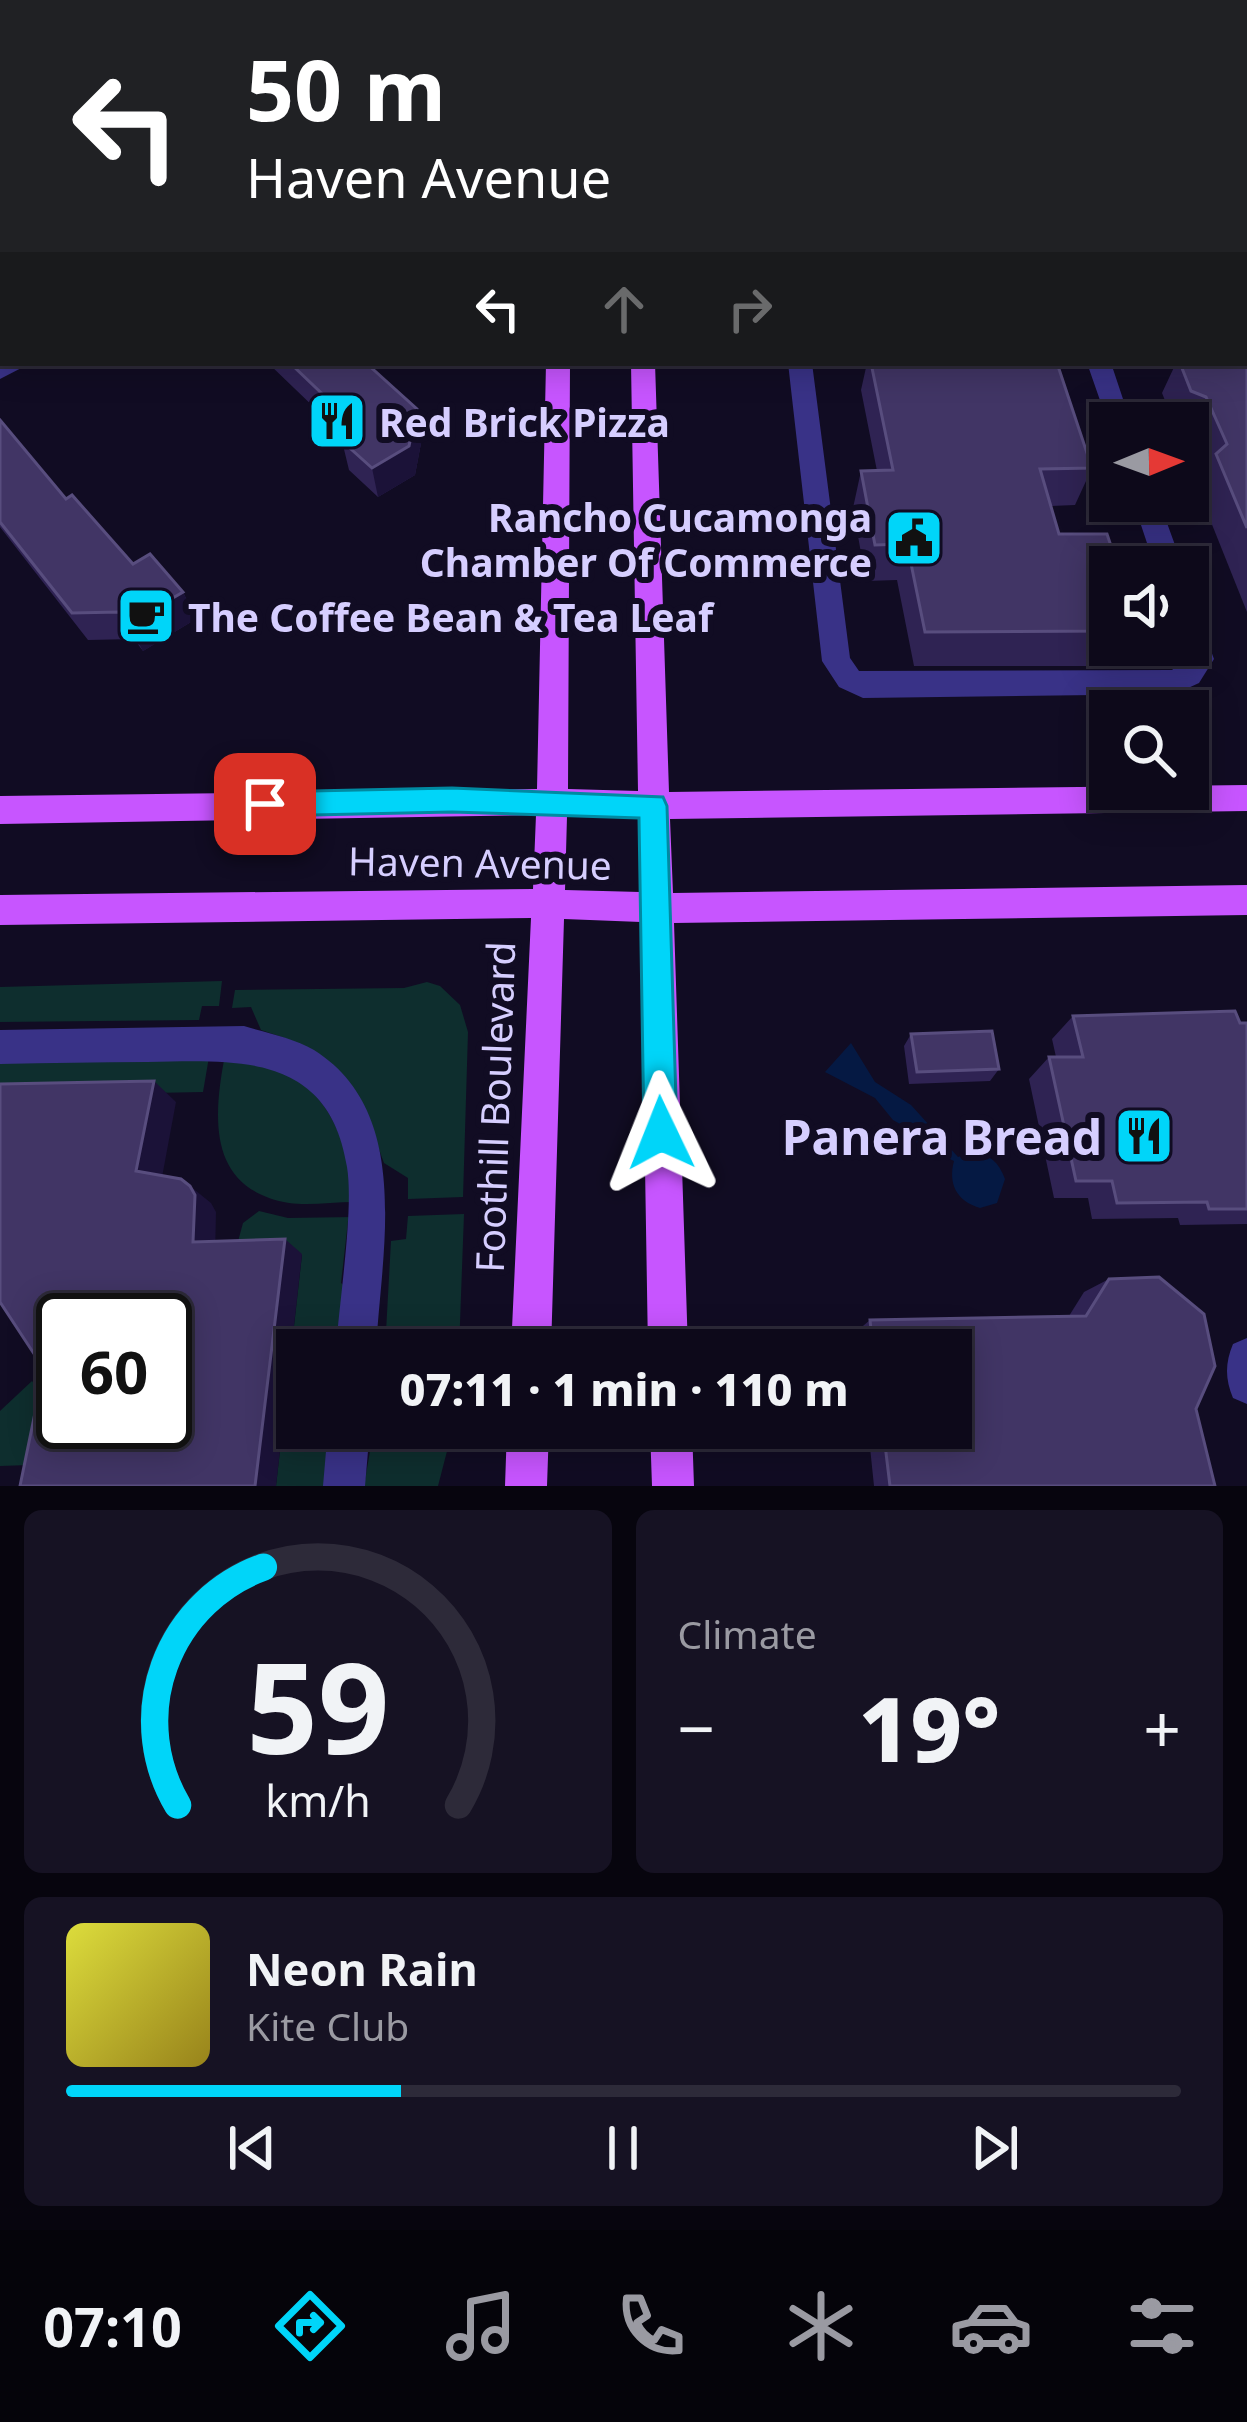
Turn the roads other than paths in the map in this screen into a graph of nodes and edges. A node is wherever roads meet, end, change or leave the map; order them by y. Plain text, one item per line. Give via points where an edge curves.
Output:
1 (558, 366) edge
2 (643, 366) edge
3 (800, 366) edge
4 (1100, 366) edge
5 (1113, 402) edge
6 (1195, 666) edge
7 (1247, 798) edge
8 (553, 802) junction
9 (653, 806) junction
10 (0, 810) edge
11 (1247, 900) edge
12 (547, 902) junction
13 (654, 906) junction
14 (0, 910) edge
15 (0, 1047) edge
16 (357, 1329) edge
17 (532, 1329) edge
18 (667, 1329) edge
19 (1247, 1358) edge
20 (1247, 1384) edge
21 (347, 1449) edge
22 (527, 1449) edge
23 (672, 1449) edge
24 (344, 1486) edge
25 (526, 1486) edge
26 (673, 1486) edge

1 - 8 main road, Foothill Boulevard
2 - 9 main road
3 - 6 lane via 836,661 849,679 862,686 1175,682
4 - 5 lane
7 - 9 main road, Haven Avenue
8 - 9 main road, Haven Avenue
8 - 10 main road, Haven Avenue
8 - 12 main road, Foothill Boulevard
9 - 13 main road
11 - 13 main road, Haven Avenue
12 - 13 main road, Haven Avenue
12 - 14 main road, Haven Avenue
12 - 17 main road, Foothill Boulevard
13 - 18 main road
15 - 16 lane via 244,1042 324,1079 358,1133 367,1172
19 - 20 lane
21 - 24 lane
22 - 25 main road
23 - 26 main road

